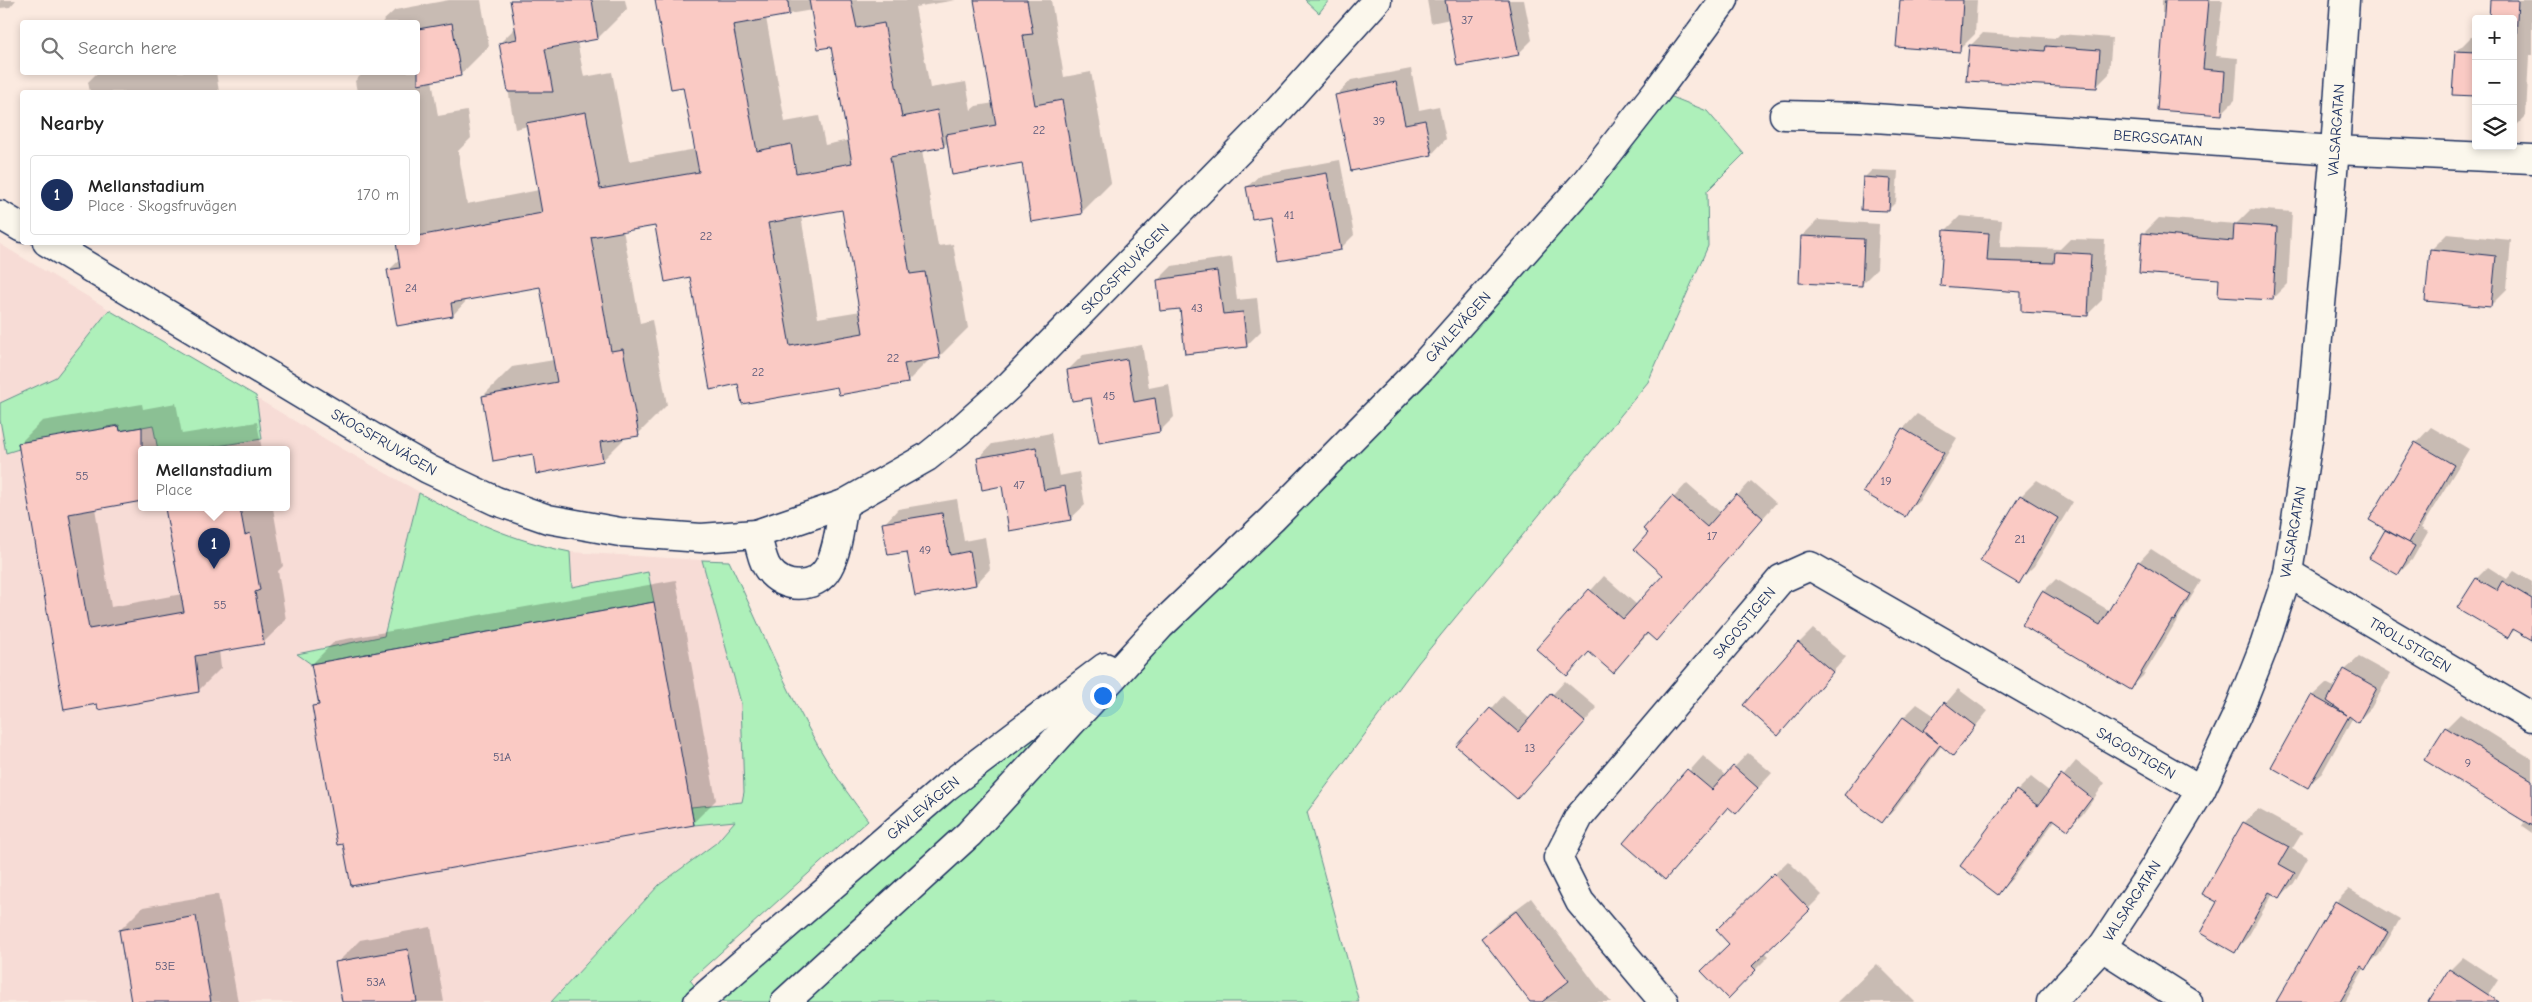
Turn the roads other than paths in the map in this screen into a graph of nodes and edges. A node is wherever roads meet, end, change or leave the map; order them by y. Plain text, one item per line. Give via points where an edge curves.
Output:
1 (1377, 0) edge
2 (1724, 0) edge
3 (2345, 0) edge
4 (1784, 115) dead end
5 (2335, 150) junction
6 (2532, 159) edge
7 (0, 215) edge
8 (20, 227) edge
9 (52, 245) edge
10 (844, 504) junction
11 (756, 534) junction
12 (2288, 572) junction
13 (1160, 626) junction
14 (2532, 718) edge
15 (2201, 790) junction
16 (2102, 947) junction
17 (698, 1002) edge
18 (785, 1002) edge
19 (1664, 1002) edge
20 (2051, 1002) edge
21 (2188, 1002) edge

1 - 10 street, SKOGSFRUVÄGEN via 1274,115 1009,386 928,457
2 - 13 street, GÄVLEVÄGEN via 1584,184 1478,306 1361,430
3 - 5 street, VALSARGATAN
4 - 5 street, BERGSGATAN via 1860,117
5 - 6 street, BERGSGATAN
5 - 12 street, VALSARGATAN via 2310,426
7 - 8 street
9 - 11 street, SKOGSFRUVÄGEN via 397,451 496,501 548,519 620,532 701,538
10 - 11 street, SKOGSFRUVÄGEN
10 - 11 street via 828,569 810,583 794,585 780,582 767,569
12 - 14 street, TROLLSTIGEN
12 - 15 street, VALSARGATAN via 2243,699
13 - 17 street, GÄVLEVÄGEN via 946,787
13 - 18 street, GÄVLEVÄGEN via 969,834
15 - 16 street, VALSARGATAN
15 - 19 street, SAGOSTIGEN via 1810,566 1781,578 1579,817 1558,858 1580,902
16 - 20 street, VALSARGATAN
16 - 21 street

